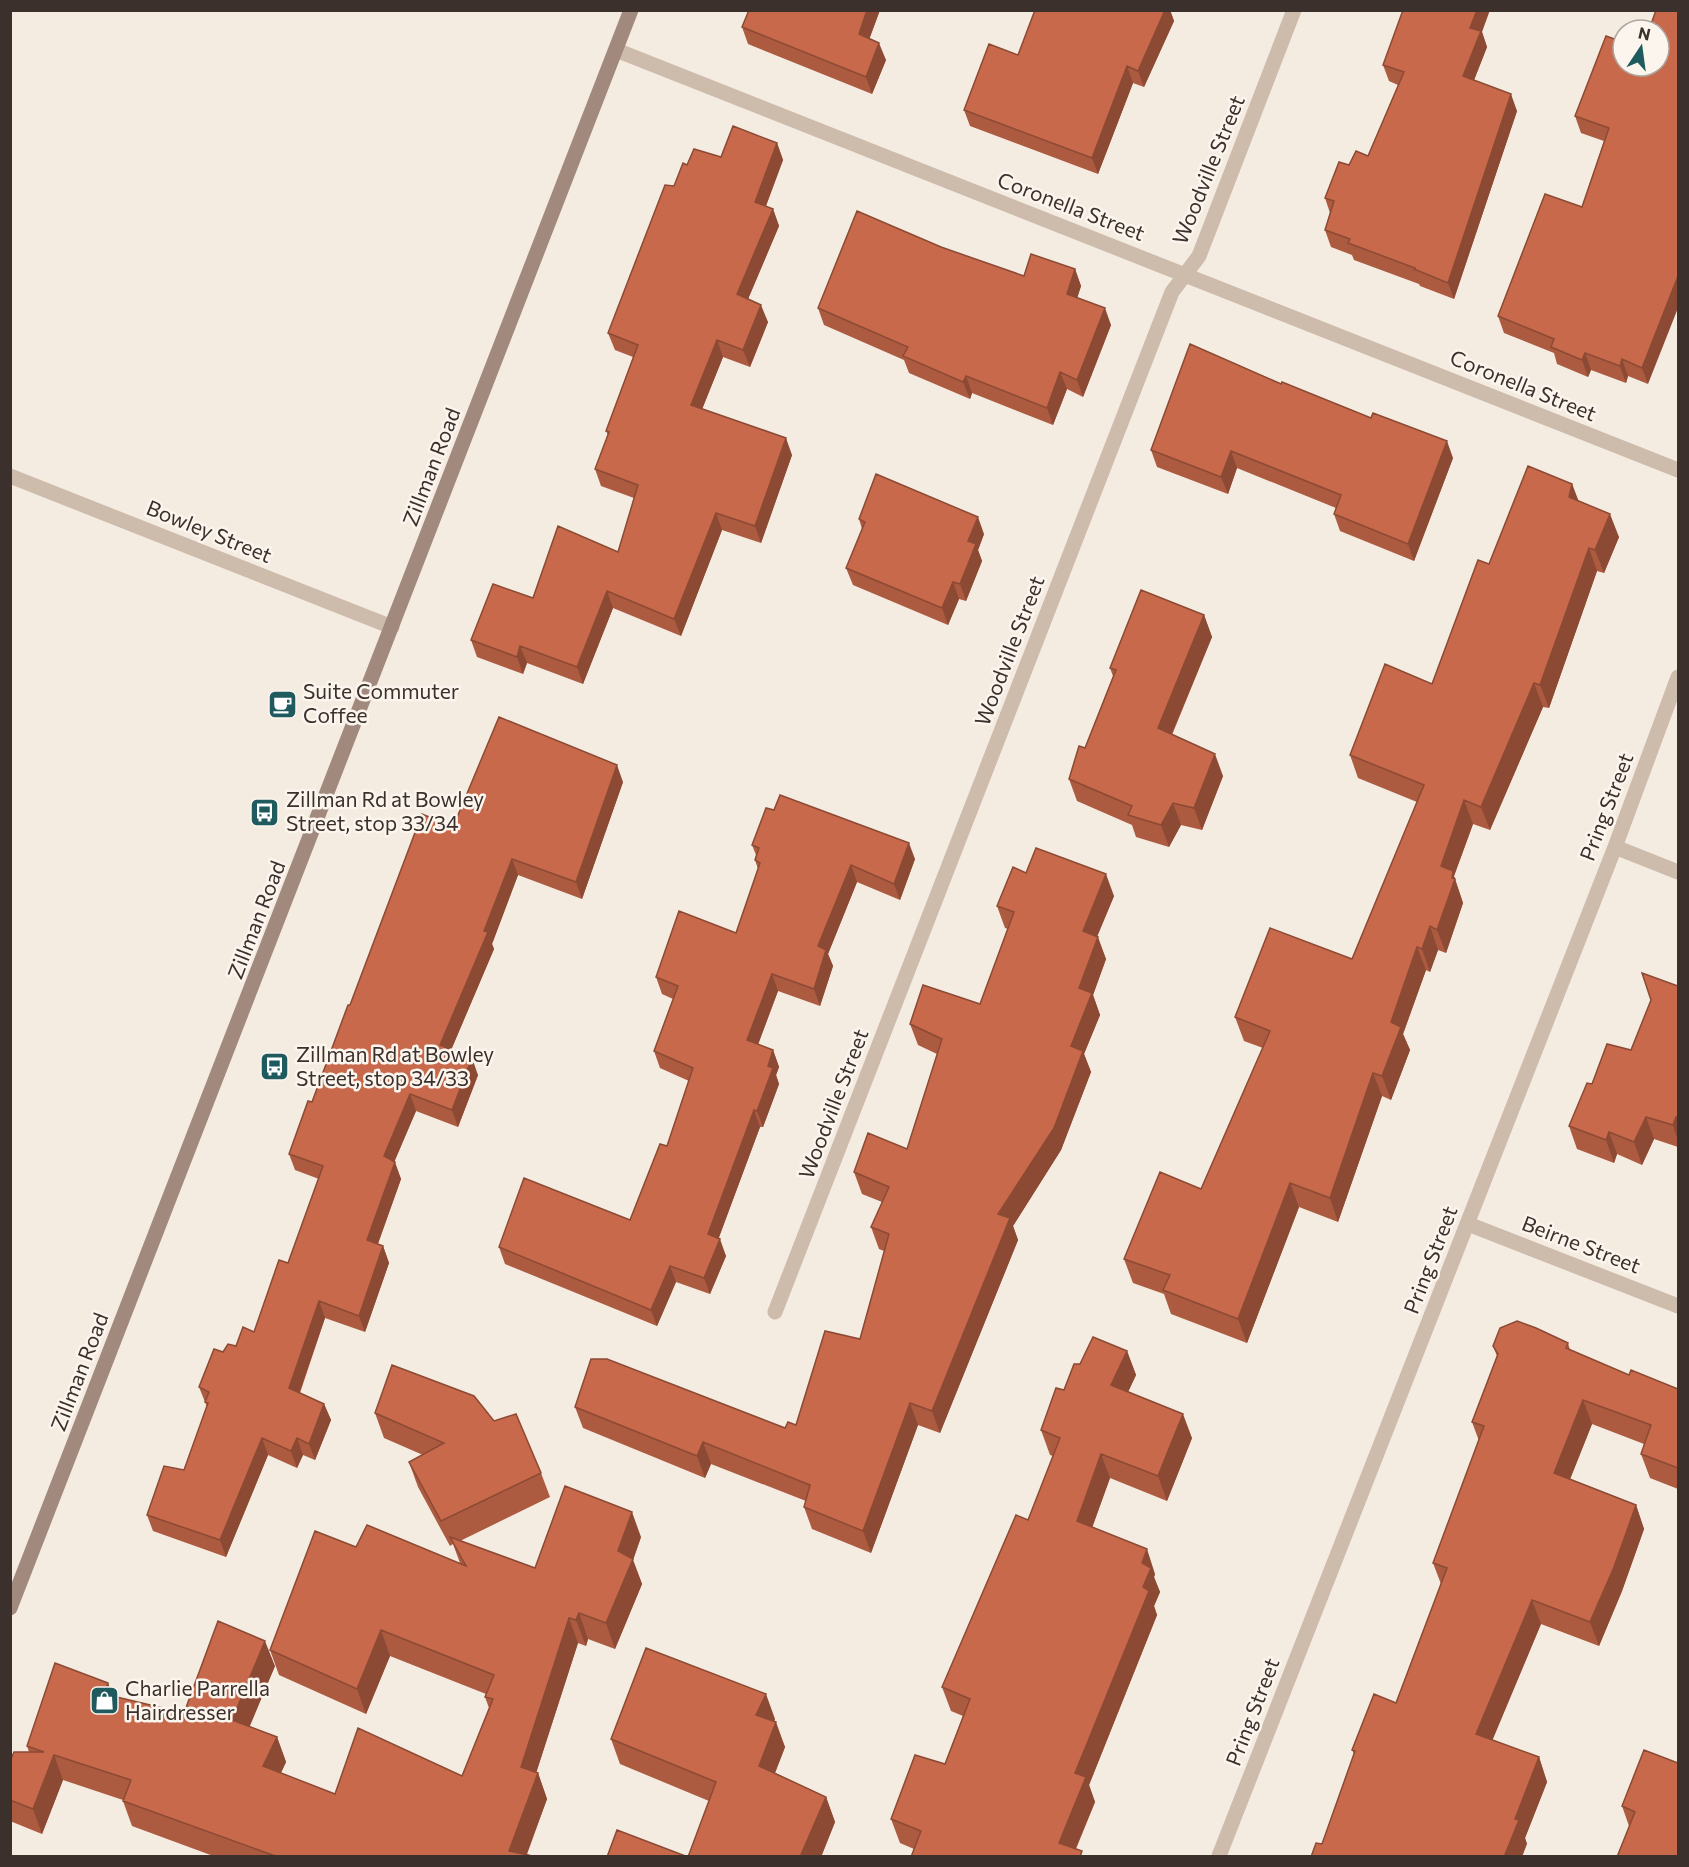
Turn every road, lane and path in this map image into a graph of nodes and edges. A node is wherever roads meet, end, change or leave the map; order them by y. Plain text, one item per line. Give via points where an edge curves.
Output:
1 (632, 10) edge
2 (1294, 10) edge
3 (616, 50) junction
4 (1186, 275) junction
5 (1678, 470) edge
6 (10, 476) edge
7 (393, 627) junction
8 (1678, 677) edge
9 (1615, 847) junction
10 (1678, 872) edge
11 (1468, 1224) junction
12 (1678, 1306) edge
13 (775, 1312) dead end
14 (10, 1608) edge
15 (1220, 1857) edge

1 - 3 main road, Zillman Road
2 - 4 street, Woodville Street via 1199,256
3 - 4 street, Coronella Street
3 - 7 main road, Zillman Road
4 - 5 street, Coronella Street
4 - 13 street, Woodville Street via 1172,292
6 - 7 street, Bowley Street
7 - 14 main road, Zillman Road
8 - 9 street, Pring Street
9 - 10 street
9 - 11 street, Pring Street
11 - 12 street, Beirne Street
11 - 15 street, Pring Street

